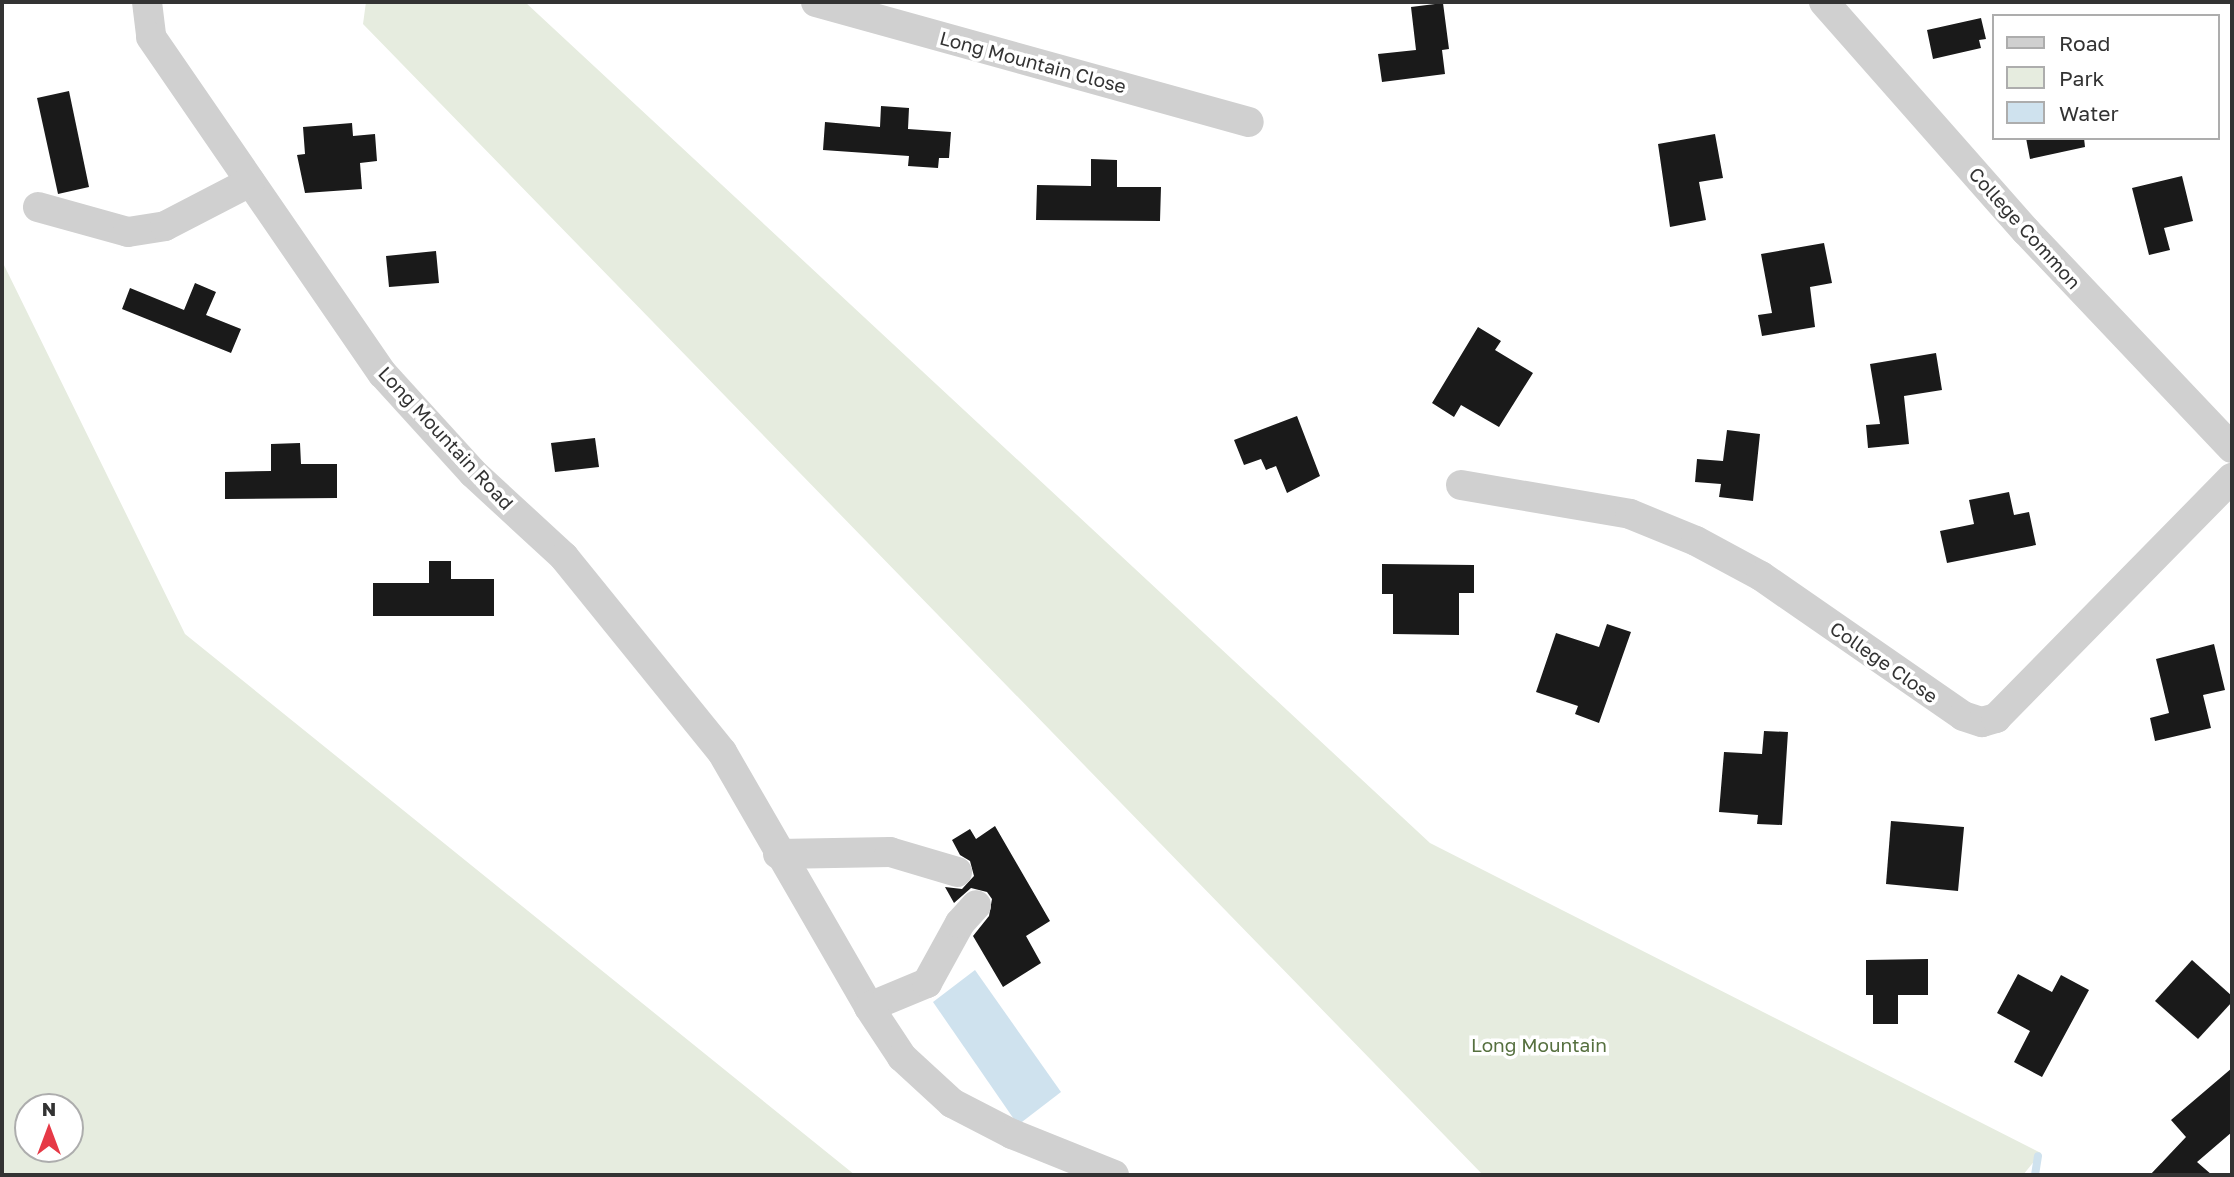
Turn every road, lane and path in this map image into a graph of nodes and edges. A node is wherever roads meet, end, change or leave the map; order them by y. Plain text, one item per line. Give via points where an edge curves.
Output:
1 (147, 2) edge
2 (816, 2) edge
3 (1824, 2) edge
4 (1249, 122) dead end
5 (250, 182) junction
6 (38, 207) dead end
7 (2232, 448) edge
8 (2232, 478) edge
9 (1461, 485) dead end
10 (778, 854) junction
11 (957, 872) dead end
12 (976, 905) dead end
13 (869, 1007) junction
14 (1114, 1175) edge

1 - 5 street, Long Mountain Road via 151,37
2 - 4 street, Long Mountain Close
3 - 7 street, College Common via 2026,231
5 - 6 street via 165,226 128,232
5 - 10 street, Long Mountain Road via 383,374 473,473 564,557 722,752
8 - 9 street, College Close via 1996,718 1982,722 1964,716 1761,576 1696,541 1630,514
10 - 11 street via 890,852
10 - 13 street, Long Mountain Road
12 - 13 street via 960,923 927,983
13 - 14 street, Long Mountain Road via 902,1057 952,1103 1012,1134

